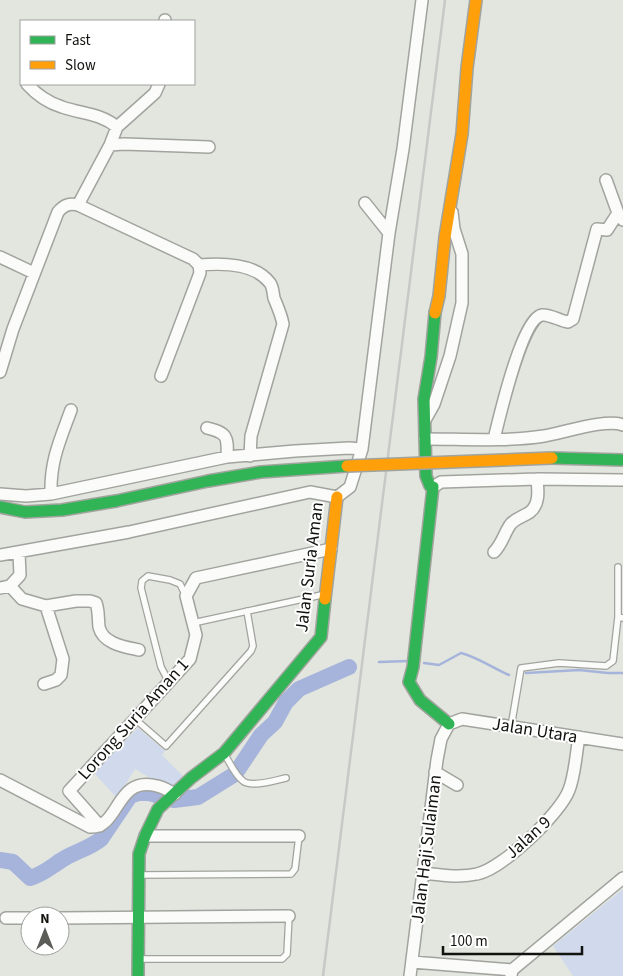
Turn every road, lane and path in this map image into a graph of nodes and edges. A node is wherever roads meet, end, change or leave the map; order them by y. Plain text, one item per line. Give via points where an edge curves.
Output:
1 (422, 0) edge
2 (476, 0) edge
3 (28, 85) edge
4 (159, 85) edge
5 (117, 126) junction
6 (110, 145) junction
7 (209, 147) dead end
8 (606, 180) dead end
9 (365, 203) dead end
10 (450, 203) junction
11 (78, 205) junction
12 (620, 216) edge
13 (389, 233) junction
14 (0, 257) edge
15 (199, 265) junction
16 (34, 273) junction
17 (0, 372) edge
18 (161, 376) dead end
19 (71, 410) dead end
20 (425, 420) junction
21 (623, 425) edge
22 (207, 428) dead end
23 (425, 439) junction
24 (494, 439) junction
25 (362, 449) junction
26 (250, 456) junction
27 (227, 457) junction
28 (623, 460) edge
29 (537, 479) junction
30 (623, 480) edge
31 (433, 487) junction
32 (0, 494) edge
33 (51, 494) junction
34 (337, 497) junction
35 (0, 506) edge
36 (25, 512) junction
37 (0, 513) edge
38 (331, 549) junction
39 (18, 552) junction
40 (494, 552) dead end
41 (0, 555) edge
42 (618, 567) dead end
43 (5, 587) edge
44 (326, 594) junction
45 (186, 596) junction
46 (46, 606) junction
47 (246, 611) junction
48 (620, 617) edge
49 (193, 623) junction
50 (140, 650) dead end
51 (169, 682) junction
52 (44, 684) dead end
53 (134, 719) junction
54 (449, 724) junction
55 (511, 727) junction
56 (579, 737) junction
57 (623, 744) edge
58 (224, 753) junction
59 (436, 772) junction
60 (286, 778) dead end
61 (0, 780) edge
62 (457, 785) dead end
63 (175, 794) junction
64 (100, 826) junction
65 (145, 836) junction
66 (299, 836) joint
67 (423, 873) junction
68 (139, 875) junction
69 (623, 878) edge
70 (289, 916) joint
71 (138, 917) junction
72 (6, 918) dead end
73 (20, 918) edge
74 (70, 918) edge
75 (138, 959) junction
76 (412, 962) junction
77 (511, 973) edge
78 (138, 976) edge
79 (410, 976) edge

1 - 13 street
2 - 10 street via 462,134
3 - 5 street via 36,94 62,107 95,114
4 - 5 street via 155,93
5 - 6 street
6 - 7 street
6 - 11 street
8 - 12 street
9 - 13 street
10 - 20 street via 424,399
10 - 20 street via 462,254 462,303 450,356 434,404
11 - 15 street via 193,259
11 - 16 street via 71,203 58,212
12 - 24 street via 607,230 597,229 573,319 568,322 543,315 532,324 514,363
13 - 25 street
14 - 16 street
15 - 18 street via 200,273
15 - 26 street via 215,263 244,267 262,276 271,284 280,309 283,324 251,436
16 - 17 street
19 - 33 street via 53,460
20 - 23 street
21 - 24 street via 596,425 544,436
22 - 27 street via 225,435
23 - 24 street
23 - 31 street via 426,476
25 - 26 street
25 - 34 street via 350,487
26 - 27 street
27 - 33 street
28 - 36 street, bridge via 535,457 309,468 252,474 62,510
29 - 30 street
29 - 31 street via 442,482
29 - 40 street via 535,506 509,526
31 - 54 street via 409,682 420,700
32 - 33 street
34 - 38 street, Jalan Suria Aman
34 - 39 street, Jalan Suria Aman via 310,492
35 - 36 street
36 - 37 street
38 - 44 street, Jalan Suria Aman
38 - 45 street via 196,578
39 - 41 street, Jalan Suria Aman
39 - 43 street via 20,575
42 - 48 lane
43 - 46 street via 22,599
44 - 47 lane
44 - 58 street, Jalan Suria Aman via 322,637
45 - 49 street, Lorong Suria Aman 1
45 - 51 lane via 180,584 170,580 148,576 142,581 161,667
46 - 50 street via 76,601 96,603 99,628 104,638
46 - 52 street via 62,659 61,675
47 - 49 lane
47 - 53 lane via 253,646 251,652 166,746
48 - 55 lane via 613,662 606,666 560,663 521,668
49 - 51 street, Lorong Suria Aman 1 via 196,635 190,659
51 - 53 street, Lorong Suria Aman 1
53 - 64 street, Lorong Suria Aman 1 via 69,791
54 - 55 street, Jalan Utara via 462,719
54 - 59 street, Jalan Haji Sulaiman via 442,739
55 - 56 street, Jalan Utara
56 - 57 street, Jalan Utara
56 - 67 street, Jalan 9 via 565,800 526,843 478,874 448,876
58 - 60 lane via 247,784
58 - 63 street, Jalan Suria Aman
59 - 62 street
59 - 67 street, Jalan Haji Sulaiman
61 - 64 street via 90,827
63 - 64 street via 156,786 134,786
63 - 65 street, Jalan Suria Aman via 158,809
65 - 66 street
65 - 68 street, Jalan Suria Aman via 139,854
66 - 68 lane via 295,869 291,874
67 - 76 street, Jalan Haji Sulaiman
68 - 71 street, Jalan Suria Aman
69 - 77 street
70 - 71 street
70 - 75 lane via 287,954 282,959
71 - 74 street
71 - 75 street, Jalan Suria Aman
72 - 73 street
75 - 78 street, Jalan Suria Aman
76 - 77 street
76 - 79 street, Jalan Haji Sulaiman

